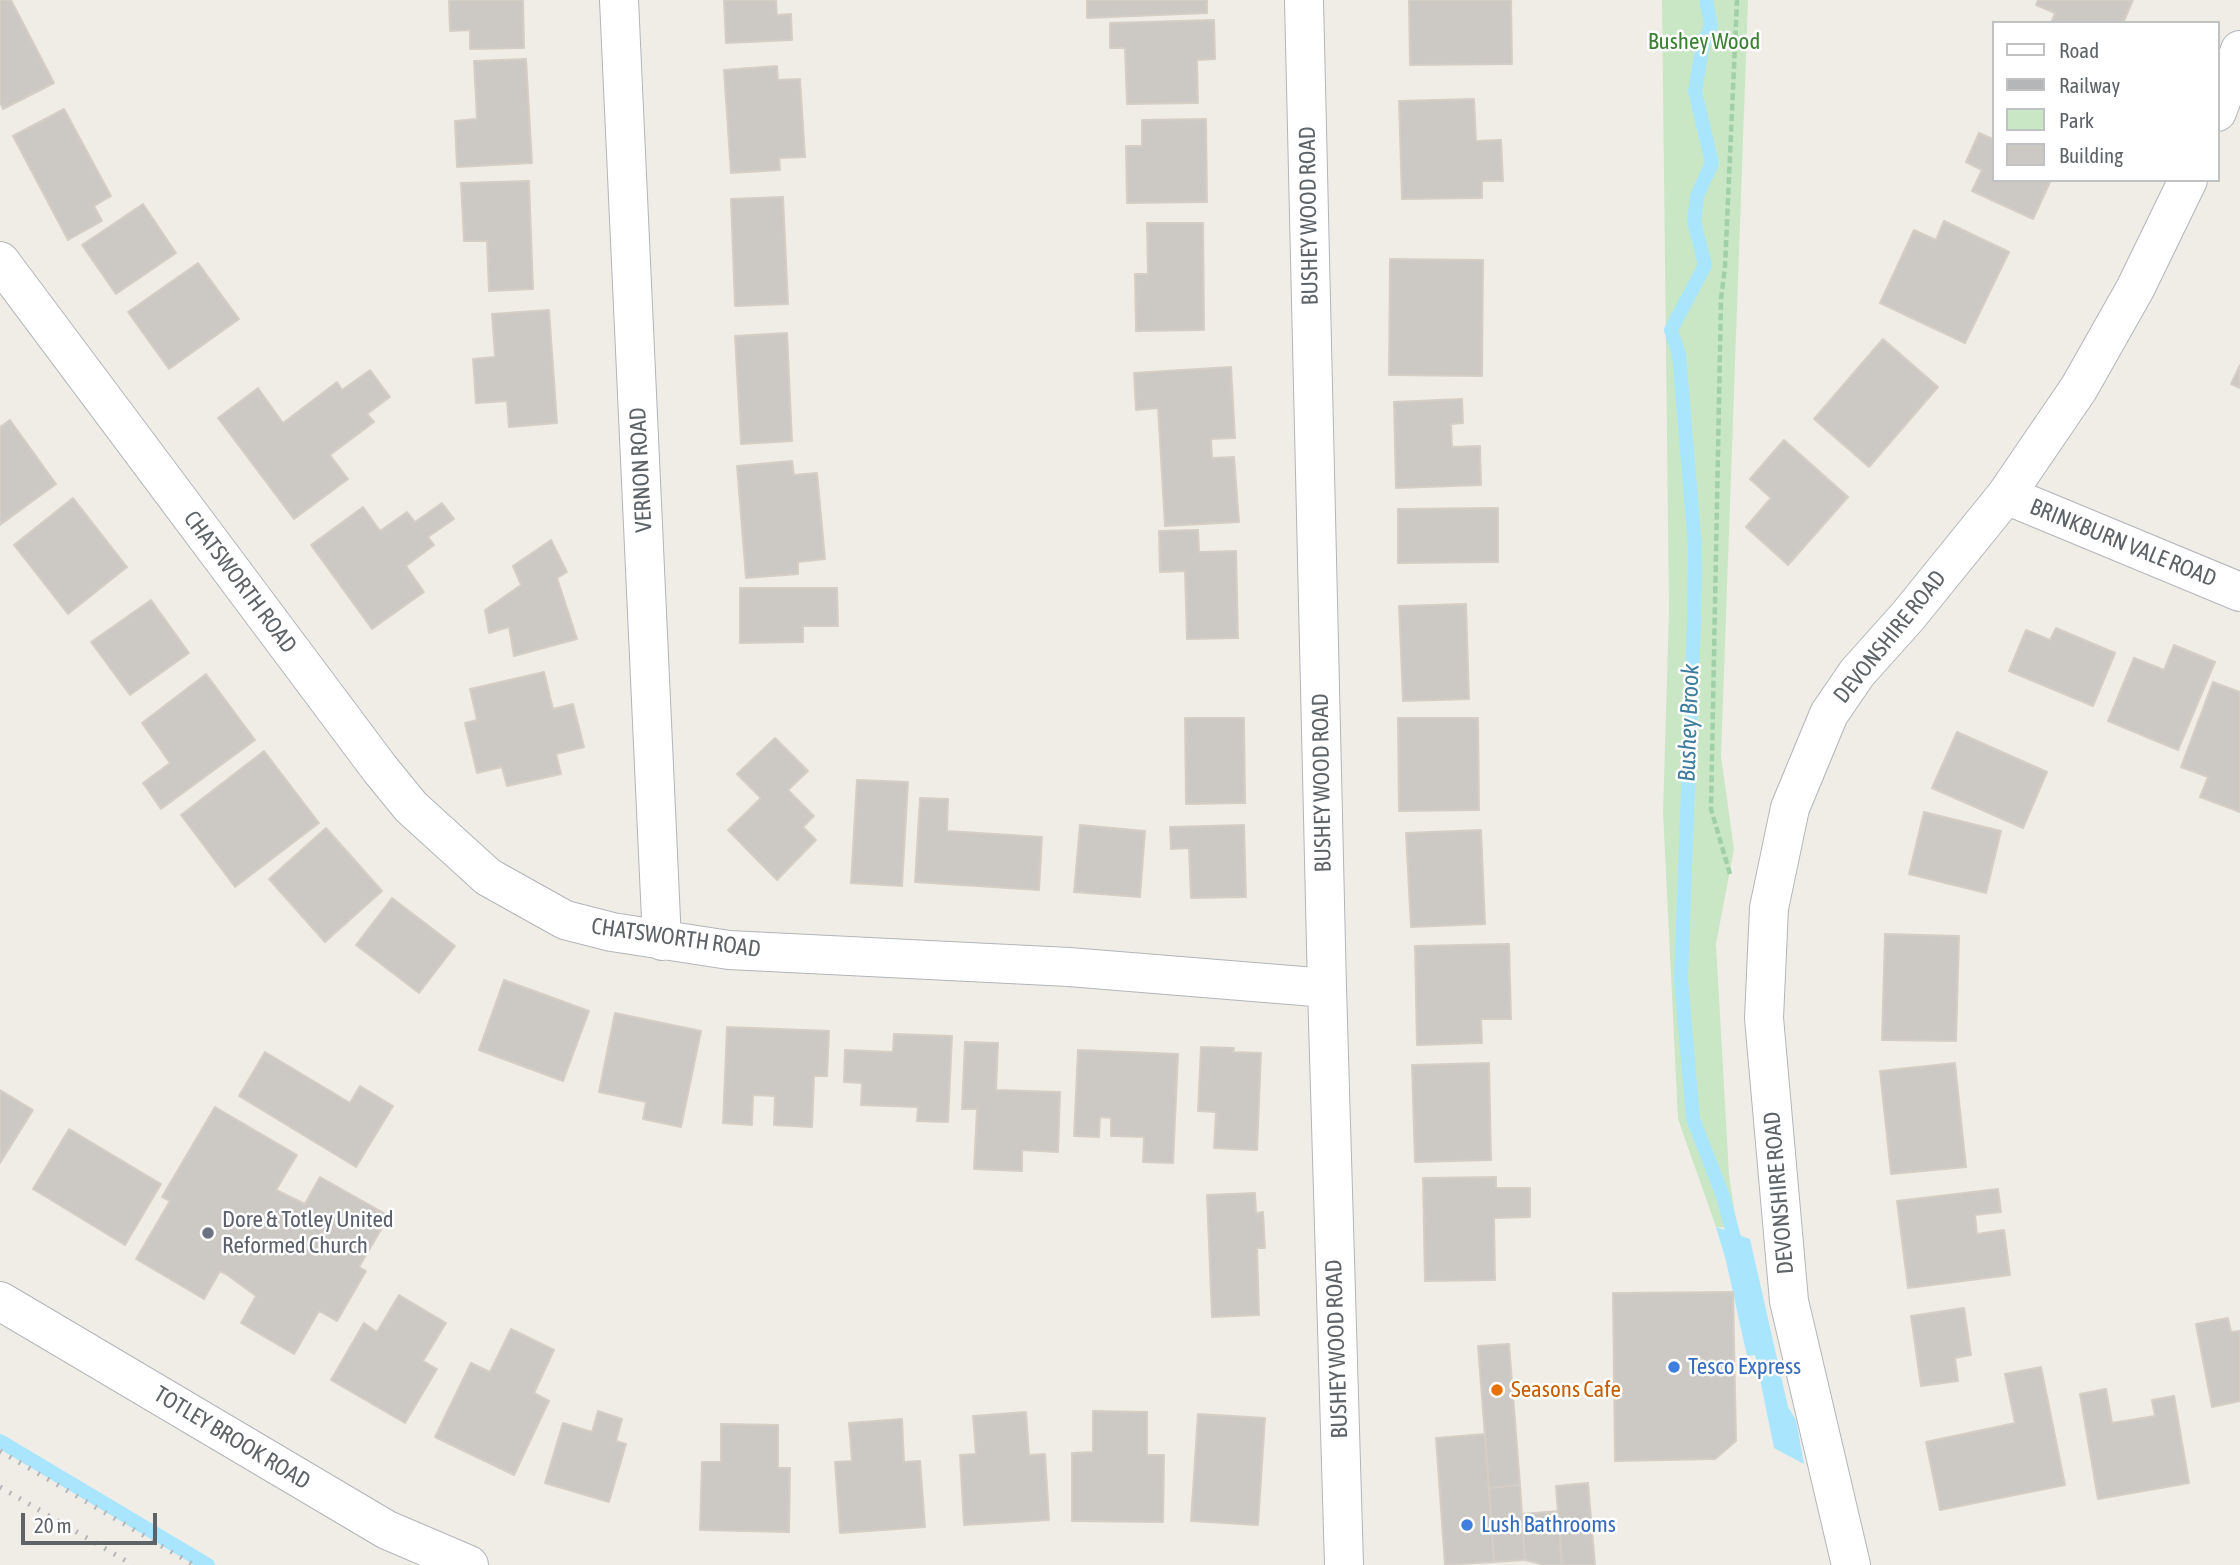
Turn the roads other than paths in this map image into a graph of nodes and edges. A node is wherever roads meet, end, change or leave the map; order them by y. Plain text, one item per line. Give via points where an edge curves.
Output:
1 (619, 0) edge
2 (1304, 0) edge
3 (2240, 50) edge
4 (2219, 107) edge
5 (2187, 182) edge
6 (0, 261) edge
7 (2006, 495) junction
8 (2240, 592) edge
9 (662, 941) junction
10 (1326, 988) junction
11 (0, 1301) edge
12 (469, 1565) edge
13 (1344, 1565) edge
14 (1851, 1565) edge

1 - 9 street, VERNON ROAD
2 - 10 street, BUSHEY WOOD ROAD
3 - 4 street
5 - 7 street, DEVONSHIRE ROAD via 2135,289 2079,388
6 - 9 street, CHATSWORTH ROAD via 411,807 488,877 533,903 565,920
7 - 8 street, BRINKBURN VALE ROAD
7 - 14 street, DEVONSHIRE ROAD via 1857,673 1829,714 1790,808 1769,908 1764,1018 1789,1301
9 - 10 street, CHATSWORTH ROAD via 729,950 1069,967
10 - 13 street, BUSHEY WOOD ROAD
11 - 12 street, TOTLEY BROOK ROAD via 387,1530

